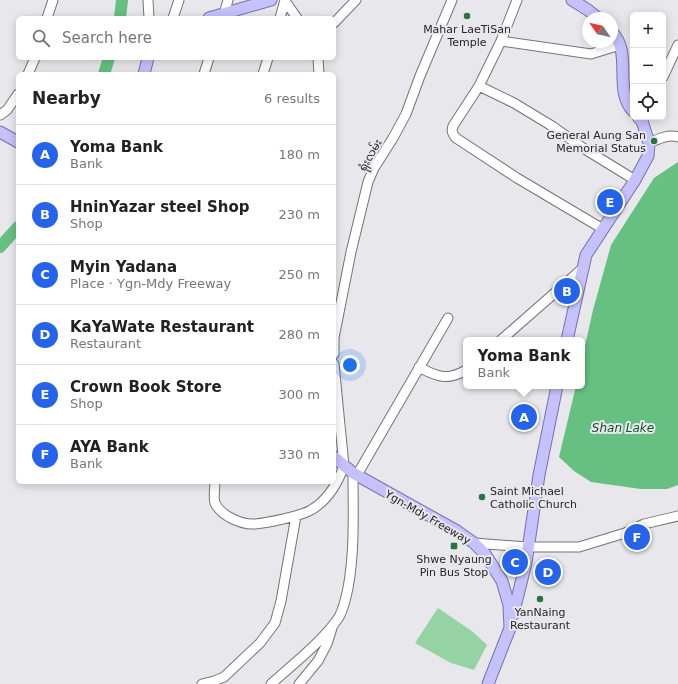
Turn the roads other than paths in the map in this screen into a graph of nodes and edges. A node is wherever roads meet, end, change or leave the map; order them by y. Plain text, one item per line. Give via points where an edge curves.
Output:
1 (53, 0) edge
2 (148, 0) edge
3 (179, 0) edge
4 (228, 0) edge
5 (271, 0) edge
6 (285, 0) edge
7 (356, 0) edge
8 (452, 0) edge
9 (517, 0) edge
10 (572, 0) edge
11 (590, 12) edge
12 (48, 16) edge
13 (149, 16) edge
14 (174, 16) edge
15 (223, 16) edge
16 (281, 16) edge
17 (296, 16) edge
18 (336, 21) edge
19 (501, 42) junction
20 (618, 42) edge
21 (620, 45) junction
22 (678, 45) edge
23 (34, 60) edge
24 (148, 60) edge
25 (208, 60) edge
26 (267, 60) edge
27 (318, 60) edge
28 (666, 71) edge
29 (29, 72) edge
30 (144, 72) edge
31 (205, 72) edge
32 (264, 72) edge
33 (319, 72) edge
34 (479, 86) junction
35 (16, 97) edge
36 (630, 106) edge
37 (0, 115) edge
38 (642, 120) edge
39 (0, 132) edge
40 (678, 137) edge
41 (16, 141) edge
42 (649, 143) junction
43 (635, 180) junction
44 (603, 229) junction
45 (582, 269) junction
46 (448, 318) dead end
47 (336, 328) edge
48 (504, 337) edge
49 (568, 337) edge
50 (419, 368) junction
51 (463, 372) edge
52 (556, 389) edge
53 (336, 403) edge
54 (337, 422) edge
55 (336, 459) edge
56 (351, 471) junction
57 (215, 484) edge
58 (296, 516) junction
59 (678, 516) edge
60 (474, 543) junction
61 (528, 548) junction
62 (334, 624) junction
63 (510, 628) junction
64 (202, 684) edge
65 (272, 684) edge
66 (299, 684) edge
67 (488, 684) edge

1 - 12 street
2 - 13 street
3 - 14 street
4 - 15 street
5 - 15 main road
6 - 16 street
6 - 17 street
7 - 18 street
8 - 47 street, ရုံးလမ်း via 406,114 368,182
9 - 19 street
10 - 11 main road
19 - 21 street via 591,54
19 - 34 street
20 - 21 main road
21 - 36 main road via 626,100
22 - 28 street
23 - 29 street
24 - 30 main road
25 - 31 street
26 - 32 street
27 - 33 street
34 - 43 street via 514,103
34 - 44 street via 452,129 452,134 517,178
35 - 37 street
38 - 42 main road
39 - 41 main road
40 - 42 street via 663,137
42 - 43 main road via 648,156
43 - 44 main road
44 - 45 main road via 589,248
45 - 48 street
45 - 49 main road
46 - 50 street
50 - 51 street via 432,375 447,377 457,376
50 - 56 street
52 - 61 main road via 538,475
53 - 54 street
54 - 56 street
55 - 56 main road, Ygn-Mdy Freeway
56 - 58 street via 320,504
56 - 60 main road, Ygn-Mdy Freeway via 451,527
56 - 62 street via 353,548 350,575 344,607
57 - 58 street via 214,499 219,510 242,522 254,524
58 - 64 street via 275,623 260,643 224,677
59 - 61 street via 644,524 625,533 578,547
60 - 61 street
60 - 63 main road, Ygn-Mdy Freeway via 485,554 502,581 509,604
61 - 63 main road
62 - 65 street
62 - 66 street via 318,661
63 - 67 main road, Ygn-Mdy Freeway

